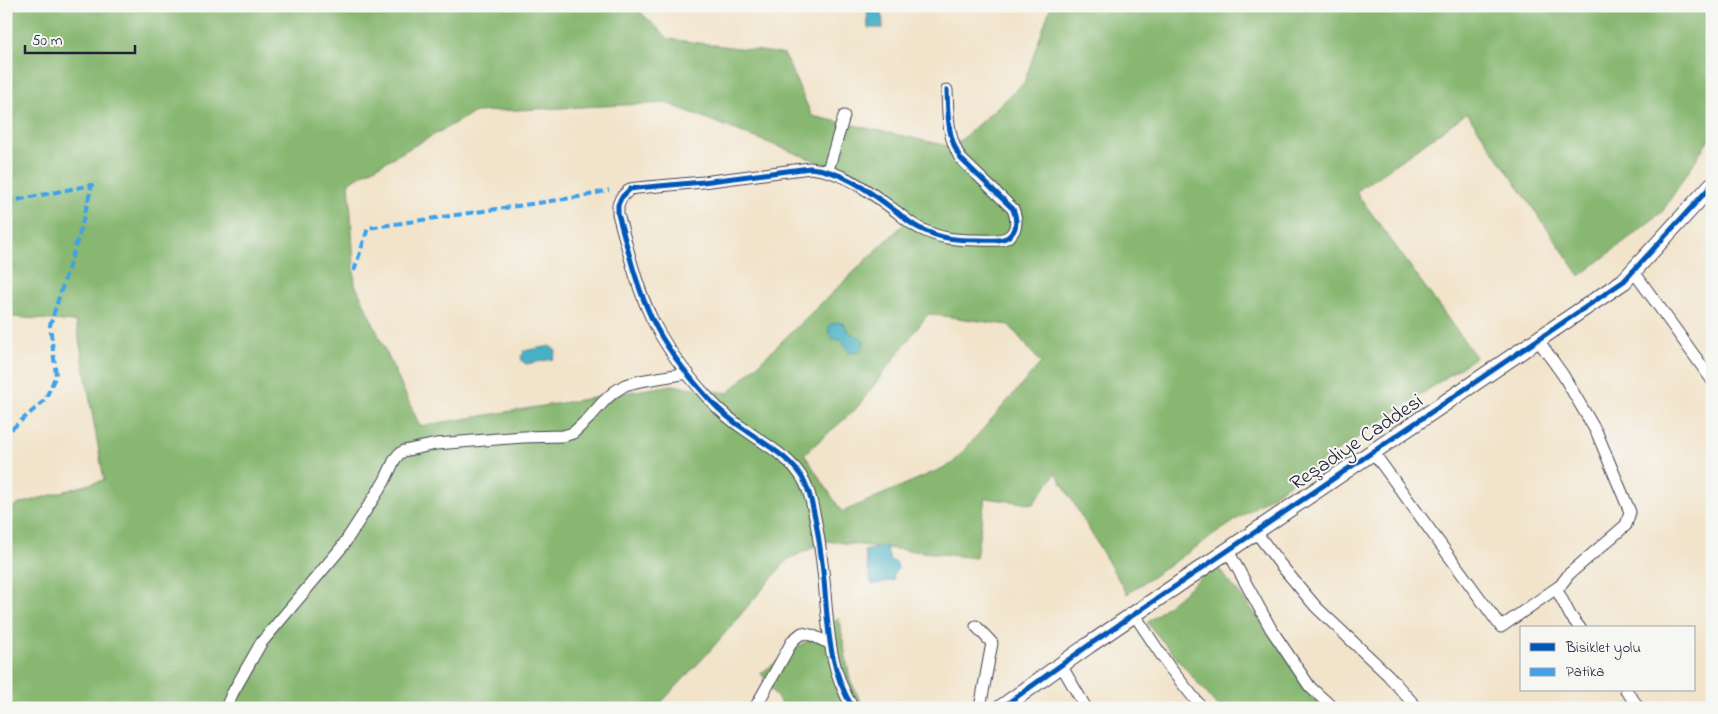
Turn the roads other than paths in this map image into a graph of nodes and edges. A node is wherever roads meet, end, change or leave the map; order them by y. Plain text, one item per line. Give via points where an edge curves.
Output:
1 (947, 90) dead end
2 (844, 116) dead end
3 (828, 170) junction
4 (1712, 185) edge
5 (1634, 272) junction
6 (1538, 340) junction
7 (688, 374) junction
8 (1712, 380) edge
9 (1373, 452) junction
10 (1256, 532) junction
11 (1228, 551) junction
12 (1558, 587) junction
13 (1134, 614) junction
14 (976, 626) dead end
15 (1578, 626) edge
16 (829, 643) junction
17 (1061, 665) junction
18 (1627, 692) edge
19 (1011, 705) edge
20 (226, 708) edge
21 (755, 708) edge
22 (853, 708) edge
23 (980, 708) edge
24 (1086, 708) edge
25 (1202, 708) edge
26 (1333, 708) edge
27 (1417, 708) edge
28 (1639, 708) edge

1 - 3 street via 948,128 956,150 961,160 1013,209 1016,226 1010,236 994,240 948,240 918,228 871,193
2 - 3 street
3 - 7 street via 810,168 637,188 620,198 618,214 642,296 660,335
4 - 5 street, Reşadiye Caddesi
5 - 6 street, Reşadiye Caddesi
5 - 8 street
6 - 9 street, Reşadiye Caddesi
6 - 12 street via 1597,433 1630,512 1626,525
7 - 16 street via 726,416 782,456 802,477 821,548
7 - 20 street via 625,385 604,400 573,433 563,436 436,444 399,454 342,547 260,643
9 - 10 street, Reşadiye Caddesi
9 - 12 street via 1501,627
10 - 11 street, Reşadiye Caddesi
10 - 27 street via 1316,607 1388,675
11 - 13 street, Reşadiye Caddesi
11 - 26 street via 1271,628 1310,687
12 - 15 street
13 - 17 street, Reşadiye Caddesi
13 - 25 street
14 - 23 street via 992,643
16 - 21 street via 802,633 793,640
16 - 22 street via 836,674
17 - 19 street, Reşadiye Caddesi
17 - 24 street
18 - 28 street

